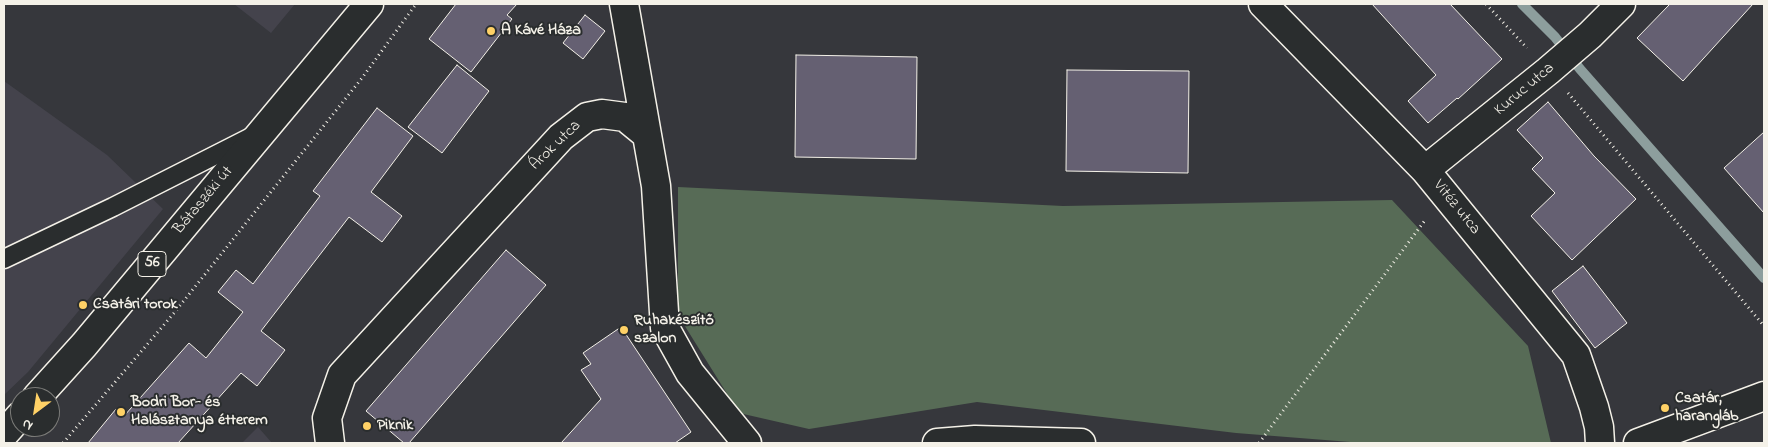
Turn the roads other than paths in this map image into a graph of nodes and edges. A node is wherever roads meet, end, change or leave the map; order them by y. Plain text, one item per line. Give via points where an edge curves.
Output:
1 (370, 4) edge
2 (624, 4) edge
3 (1263, 4) edge
4 (1620, 4) edge
5 (264, 130) junction
6 (647, 135) junction
7 (1425, 170) junction
8 (4, 259) edge
9 (46, 387) edge
10 (1764, 396) edge
11 (330, 443) edge
12 (747, 443) edge
13 (937, 443) edge
14 (1082, 443) edge
15 (1600, 443) edge
16 (1638, 443) edge

1 - 5 street, Bátaszéki út / 56
2 - 6 street
3 - 7 street, Vitéz utca
4 - 7 street, Kuruc utca via 1548,71
5 - 8 lane
5 - 9 street, Bátaszéki út / 56
6 - 11 street, Árok utca via 625,117 602,114 587,117 561,137 342,375 327,418
6 - 12 street via 656,186 665,328 690,373
7 - 15 street, Vitéz utca via 1576,355 1594,407
10 - 16 street
13 - 14 street via 974,440

